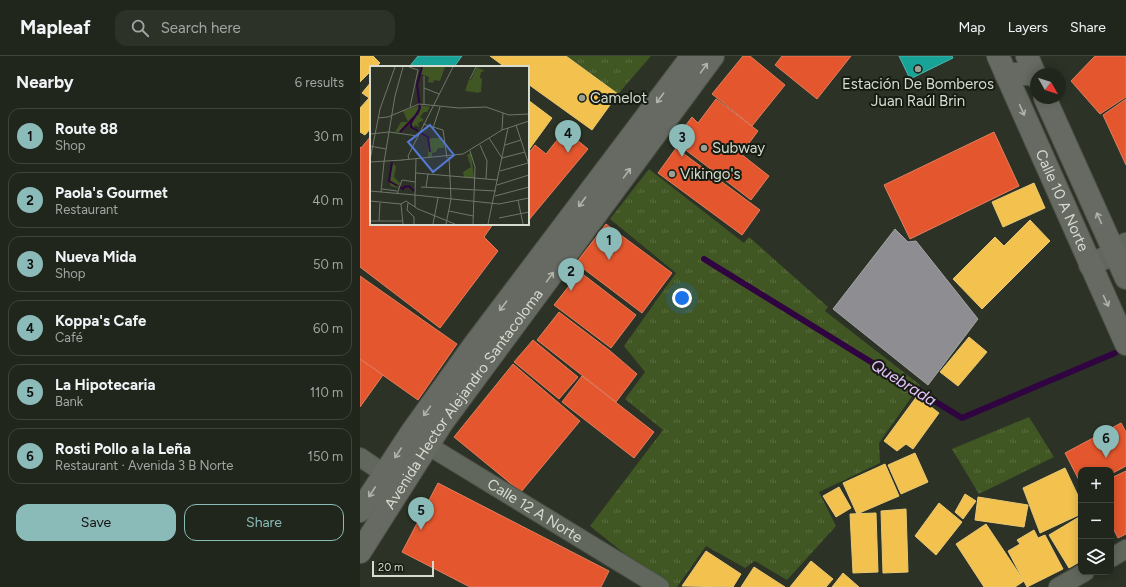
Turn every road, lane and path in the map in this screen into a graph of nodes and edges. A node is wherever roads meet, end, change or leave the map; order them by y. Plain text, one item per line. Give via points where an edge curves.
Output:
1 (692, 56) edge
2 (713, 56) edge
3 (1002, 65) edge
4 (1030, 69) edge
5 (1048, 104) edge
6 (1120, 249) edge
7 (1090, 265) junction
8 (1126, 278) edge
9 (1126, 344) edge
10 (419, 438) junction
11 (360, 456) edge
12 (393, 480) junction
13 (360, 511) edge
14 (1126, 549) edge
15 (360, 552) edge
16 (1114, 556) edge
17 (1080, 575) edge
18 (660, 587) edge
19 (1058, 587) edge

1 -> 10 main road, Avenida Hector Alejandro Santacoloma via 474,345
10 -> 2 main road, Avenida Hector Alejandro Santacoloma
3 - 4 main road
3 -> 7 main road, Calle 10 A Norte
6 -> 5 main road, Calle 10 A Norte
6 - 7 street
6 - 8 main road, Calle 10 A Norte
7 -> 9 main road, Calle 10 A Norte
10 - 12 main road, Avenida Hector Alejandro Santacoloma
10 - 18 street, Calle 12 A Norte
11 - 12 street
12 -> 13 main road, Avenida Hector Alejandro Santacoloma
12 - 15 main road, Avenida Hector Alejandro Santacoloma
14 - 16 street
17 - 19 street

